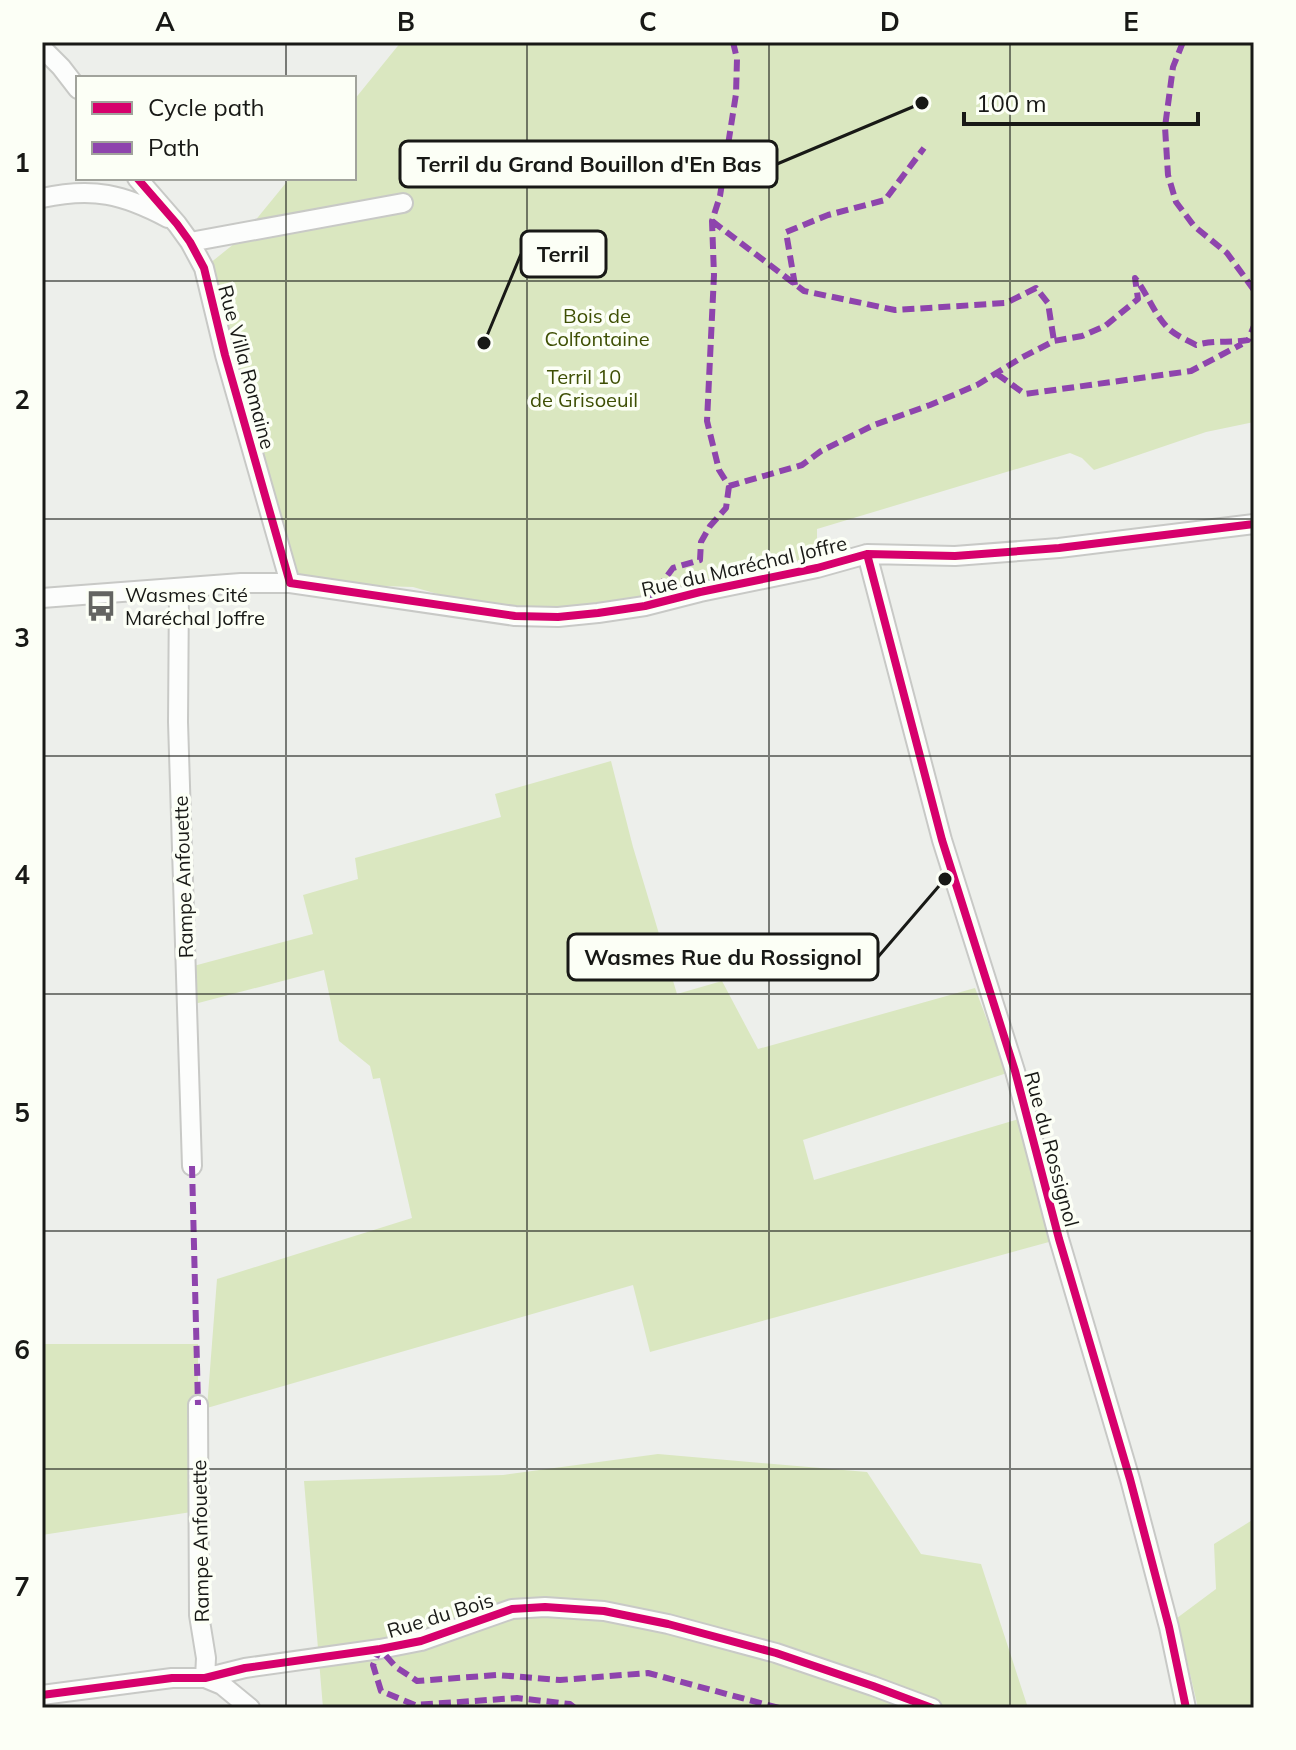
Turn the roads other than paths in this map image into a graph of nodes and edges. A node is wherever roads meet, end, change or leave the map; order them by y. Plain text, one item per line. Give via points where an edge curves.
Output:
1 (42, 48) edge
2 (76, 86) edge
3 (139, 180) edge
4 (42, 198) edge
5 (403, 203) dead end
6 (177, 224) junction
7 (190, 242) junction
8 (1254, 524) edge
9 (867, 554) junction
10 (290, 583) junction
11 (179, 588) junction
12 (42, 598) edge
13 (192, 1166) dead end
14 (198, 1405) dead end
15 (205, 1678) junction
16 (42, 1695) edge
17 (250, 1708) edge
18 (932, 1708) edge
19 (1186, 1708) edge

1 - 2 street
3 - 6 street, Rue Villa Romaine
4 - 6 street via 90,192 120,197
5 - 7 street
6 - 7 street, Rue Villa Romaine
7 - 10 street, Rue Villa Romaine via 204,268
8 - 9 street, Rue du Maréchal Joffre via 1059,548 955,556
9 - 10 street, Rue du Maréchal Joffre via 645,606 558,617 515,616
9 - 19 street, Rue du Rossignol via 942,840 1015,1071 1130,1479
10 - 11 street, Rue du Maréchal Joffre
11 - 12 street, Rue du Maréchal Joffre
11 - 13 street, Rampe Anfouette via 178,722
14 - 15 street, Rampe Anfouette via 199,1615
15 - 16 street, Rue du Bois
15 - 17 street
15 - 18 street, Rue du Bois via 421,1641 512,1609 572,1608 668,1624 776,1653

